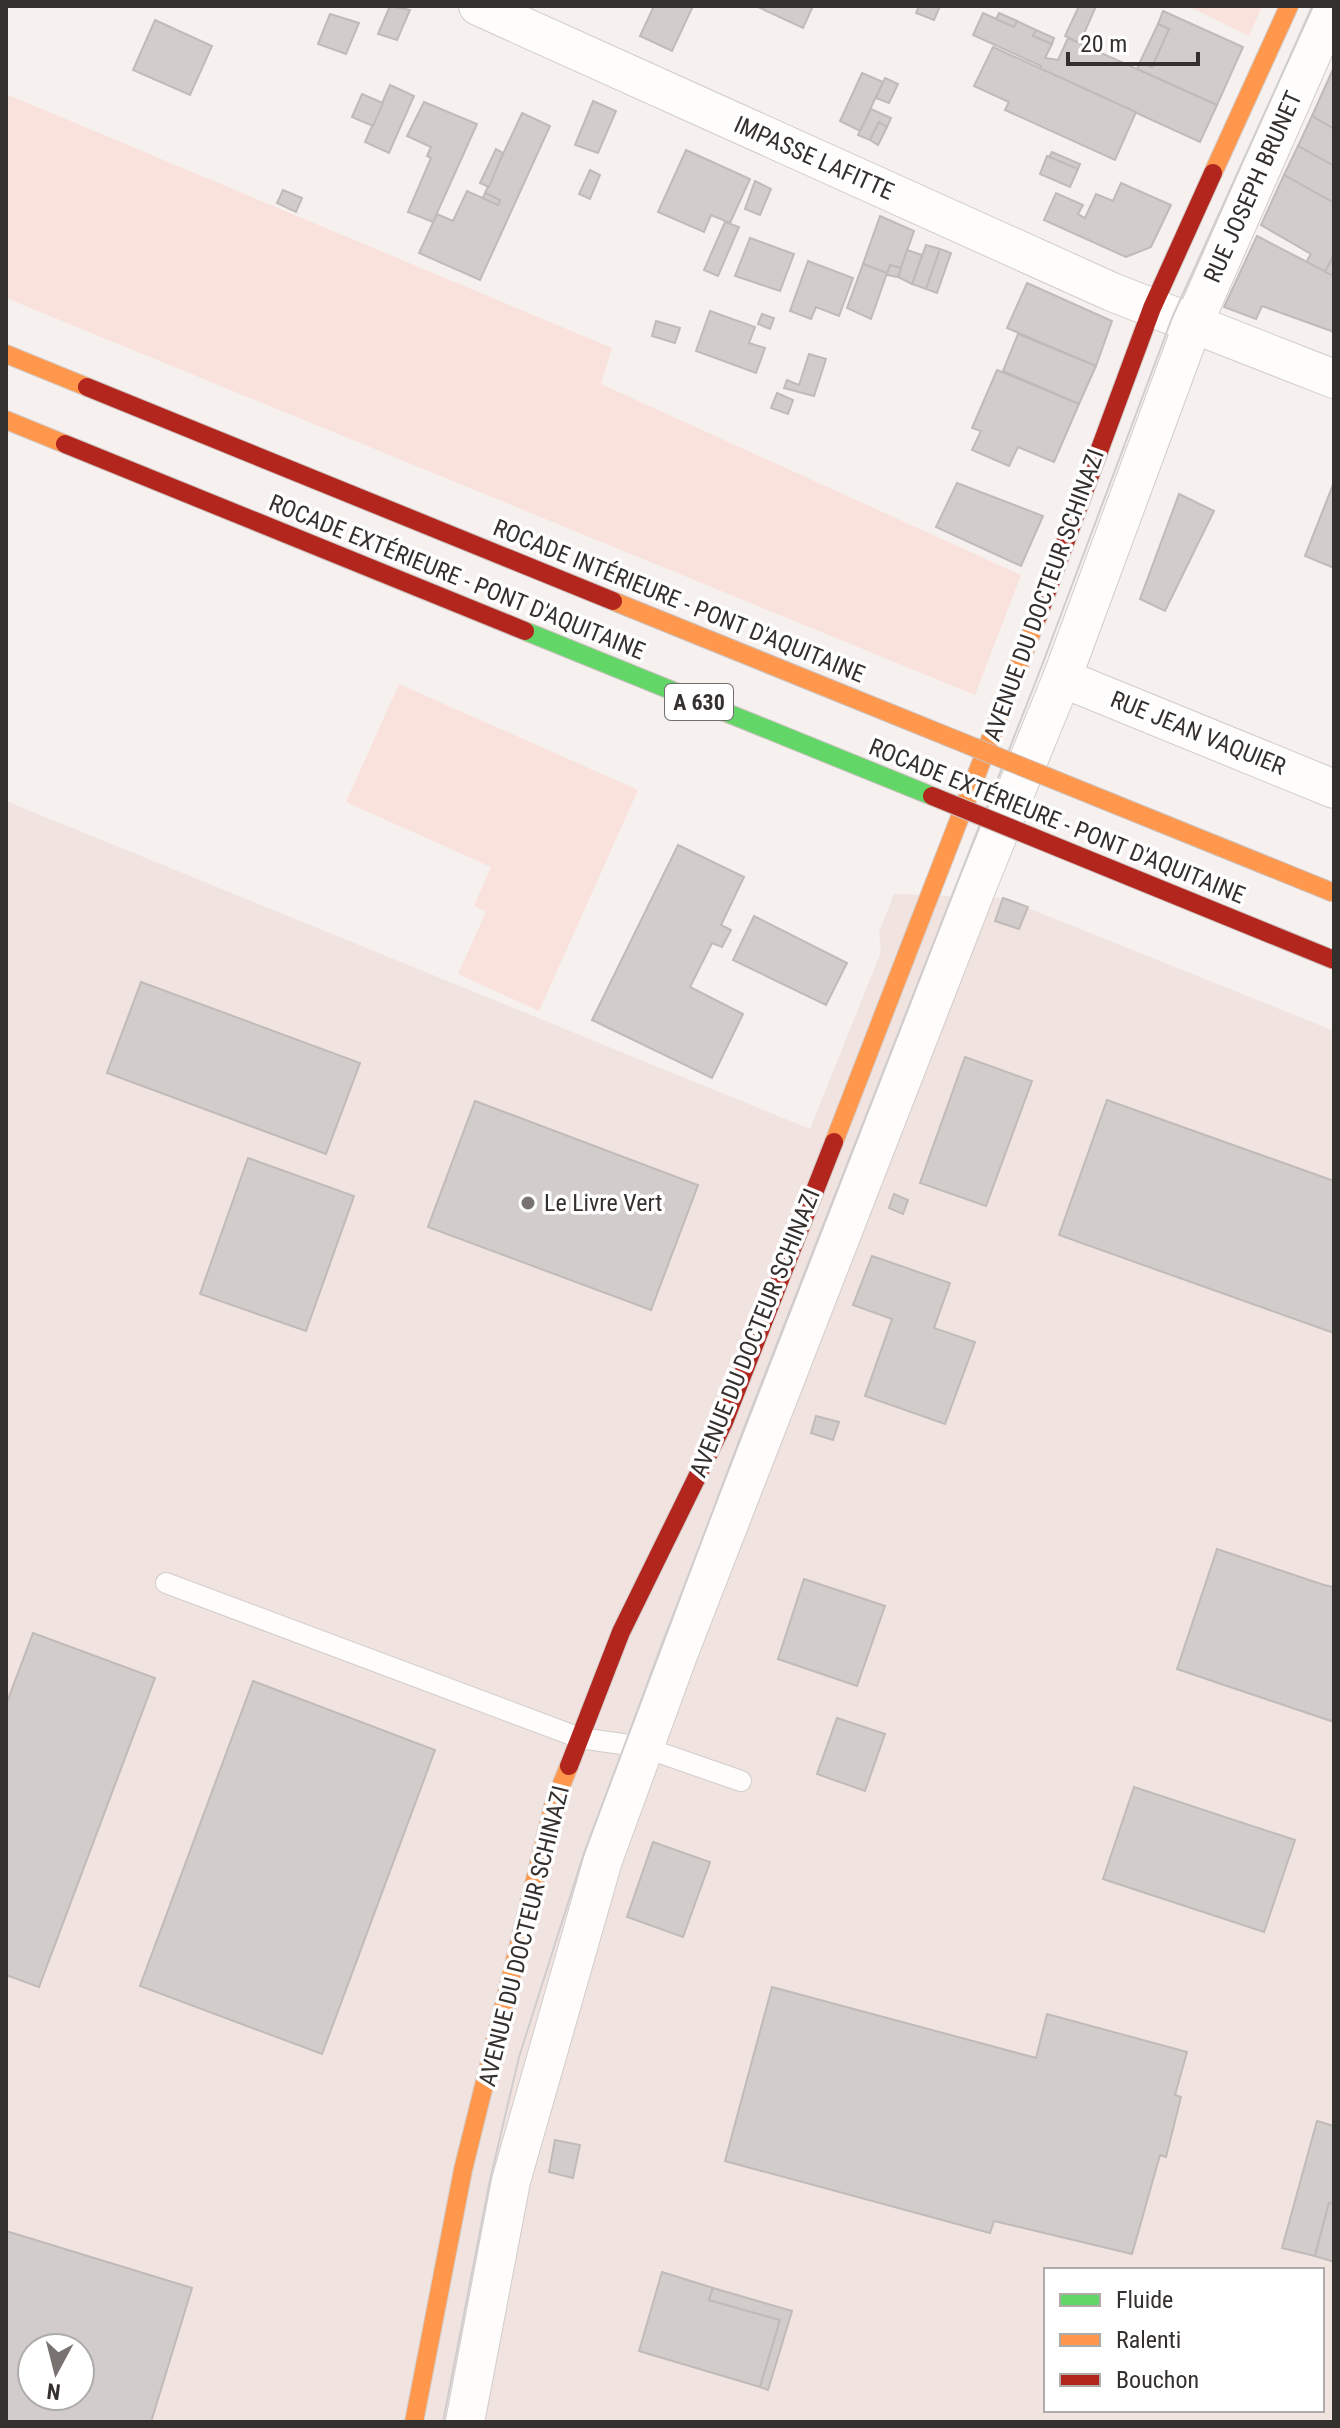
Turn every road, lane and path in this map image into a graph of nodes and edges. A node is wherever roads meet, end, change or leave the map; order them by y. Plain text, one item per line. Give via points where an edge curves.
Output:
1 (478, 6) edge
2 (1289, 6) edge
3 (1333, 6) edge
4 (1152, 308) junction
5 (1193, 324) junction
6 (6, 354) edge
7 (1334, 379) edge
8 (6, 420) edge
9 (1062, 678) junction
10 (1334, 789) edge
11 (1334, 893) edge
12 (1334, 960) edge
13 (166, 1583) dead end
14 (580, 1738) junction
15 (643, 1747) junction
16 (741, 1781) dead end
17 (414, 2422) edge
18 (465, 2422) edge

1 - 4 street, IMPASSE LAFITTE
2 - 4 main road, RUE JOSEPH BRUNET
3 - 5 street, RUE JOSEPH BRUNET
4 - 5 street, IMPASSE LAFITTE
4 - 14 main road, AVENUE DU DOCTEUR SCHINAZI via 1022,660 724,1422 621,1632
5 - 7 street, IMPASSE LAFITTE
5 - 9 street, AVENUE DU DOCTEUR SCHINAZI
6 - 11 main road, ROCADE INTÉRIEURE - PONT D'AQUITAINE / A 630, bridge
8 - 12 main road, ROCADE EXTÉRIEURE - PONT D'AQUITAINE / A 630, bridge
9 - 10 street, RUE JEAN VAQUIER
9 - 15 street, AVENUE DU DOCTEUR SCHINAZI
13 - 14 lane
14 - 15 lane
14 - 17 main road, AVENUE DU DOCTEUR SCHINAZI via 554,1803 463,2170
15 - 16 lane
15 - 18 street, AVENUE DU DOCTEUR SCHINAZI via 582,1927 511,2181

